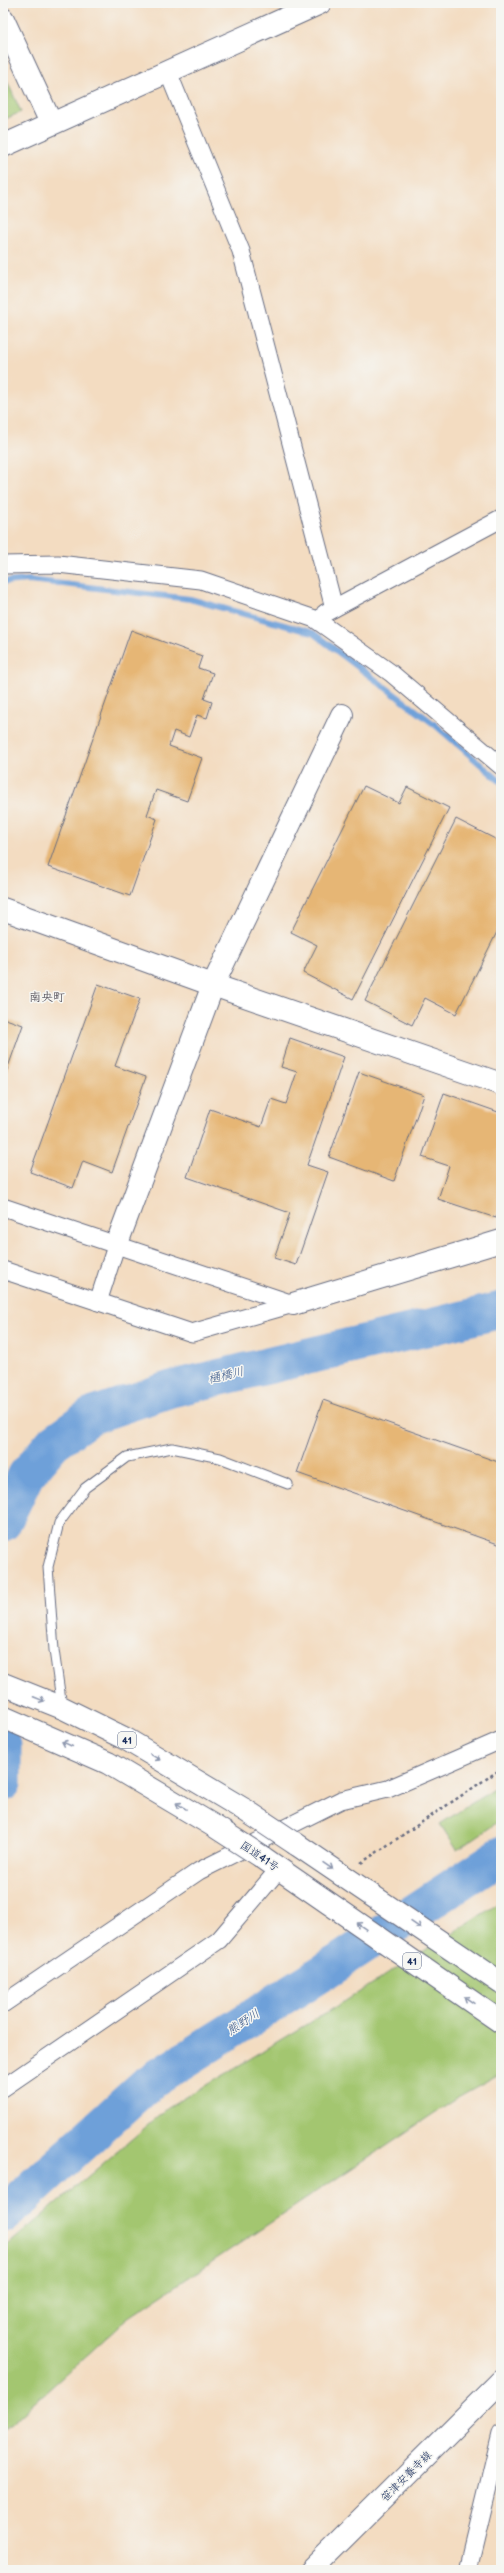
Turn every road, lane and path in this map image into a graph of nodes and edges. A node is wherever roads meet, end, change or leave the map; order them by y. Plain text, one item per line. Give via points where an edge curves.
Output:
1 (320, 3) edge
2 (3, 19) edge
3 (168, 72) junction
4 (51, 123) junction
5 (3, 146) edge
6 (501, 519) edge
7 (3, 565) edge
8 (334, 608) junction
9 (315, 619) junction
10 (342, 714) dead end
11 (501, 766) edge
12 (3, 909) edge
13 (213, 985) junction
14 (501, 1084) edge
15 (3, 1207) edge
16 (501, 1242) edge
17 (116, 1246) junction
18 (3, 1270) edge
19 (98, 1302) junction
20 (293, 1304) junction
21 (288, 1484) dead end
22 (3, 1684) edge
23 (63, 1708) junction
24 (3, 1717) edge
25 (501, 1740) edge
26 (501, 1769) edge
27 (271, 1863) junction
28 (342, 1875) junction
29 (501, 1983) edge
30 (3, 2004) edge
31 (501, 2022) edge
32 (3, 2088) edge
33 (501, 2381) edge
34 (501, 2433) edge
35 (311, 2570) edge
36 (468, 2570) edge

1 - 3 main road
2 - 4 main road
3 - 4 main road
3 - 8 street via 241,250
4 - 5 main road
6 - 8 street
7 - 9 street via 58,564 201,580
8 - 9 street
9 - 11 street via 391,673
10 - 13 main road
12 - 13 main road
13 - 14 main road
13 - 17 main road
15 - 17 street
16 - 20 main road
17 - 19 street
17 - 20 street
18 - 19 street
19 - 20 street via 192,1334
21 - 23 lane via 220,1458 172,1448 126,1457 85,1488 58,1523 48,1567 54,1650
22 -> 23 main road, 41
23 -> 28 main road, 41, bridge via 126,1739 245,1810
27 -> 24 main road, 国道41号 / 41, bridge via 108,1763
25 - 30 street via 388,1789 341,1800 199,1871
26 - 28 path
31 -> 27 main road, 国道41号 / 41
27 - 32 street via 219,1940
28 -> 29 main road, 41
33 - 35 main road, 笹津安養寺線
34 - 36 street

